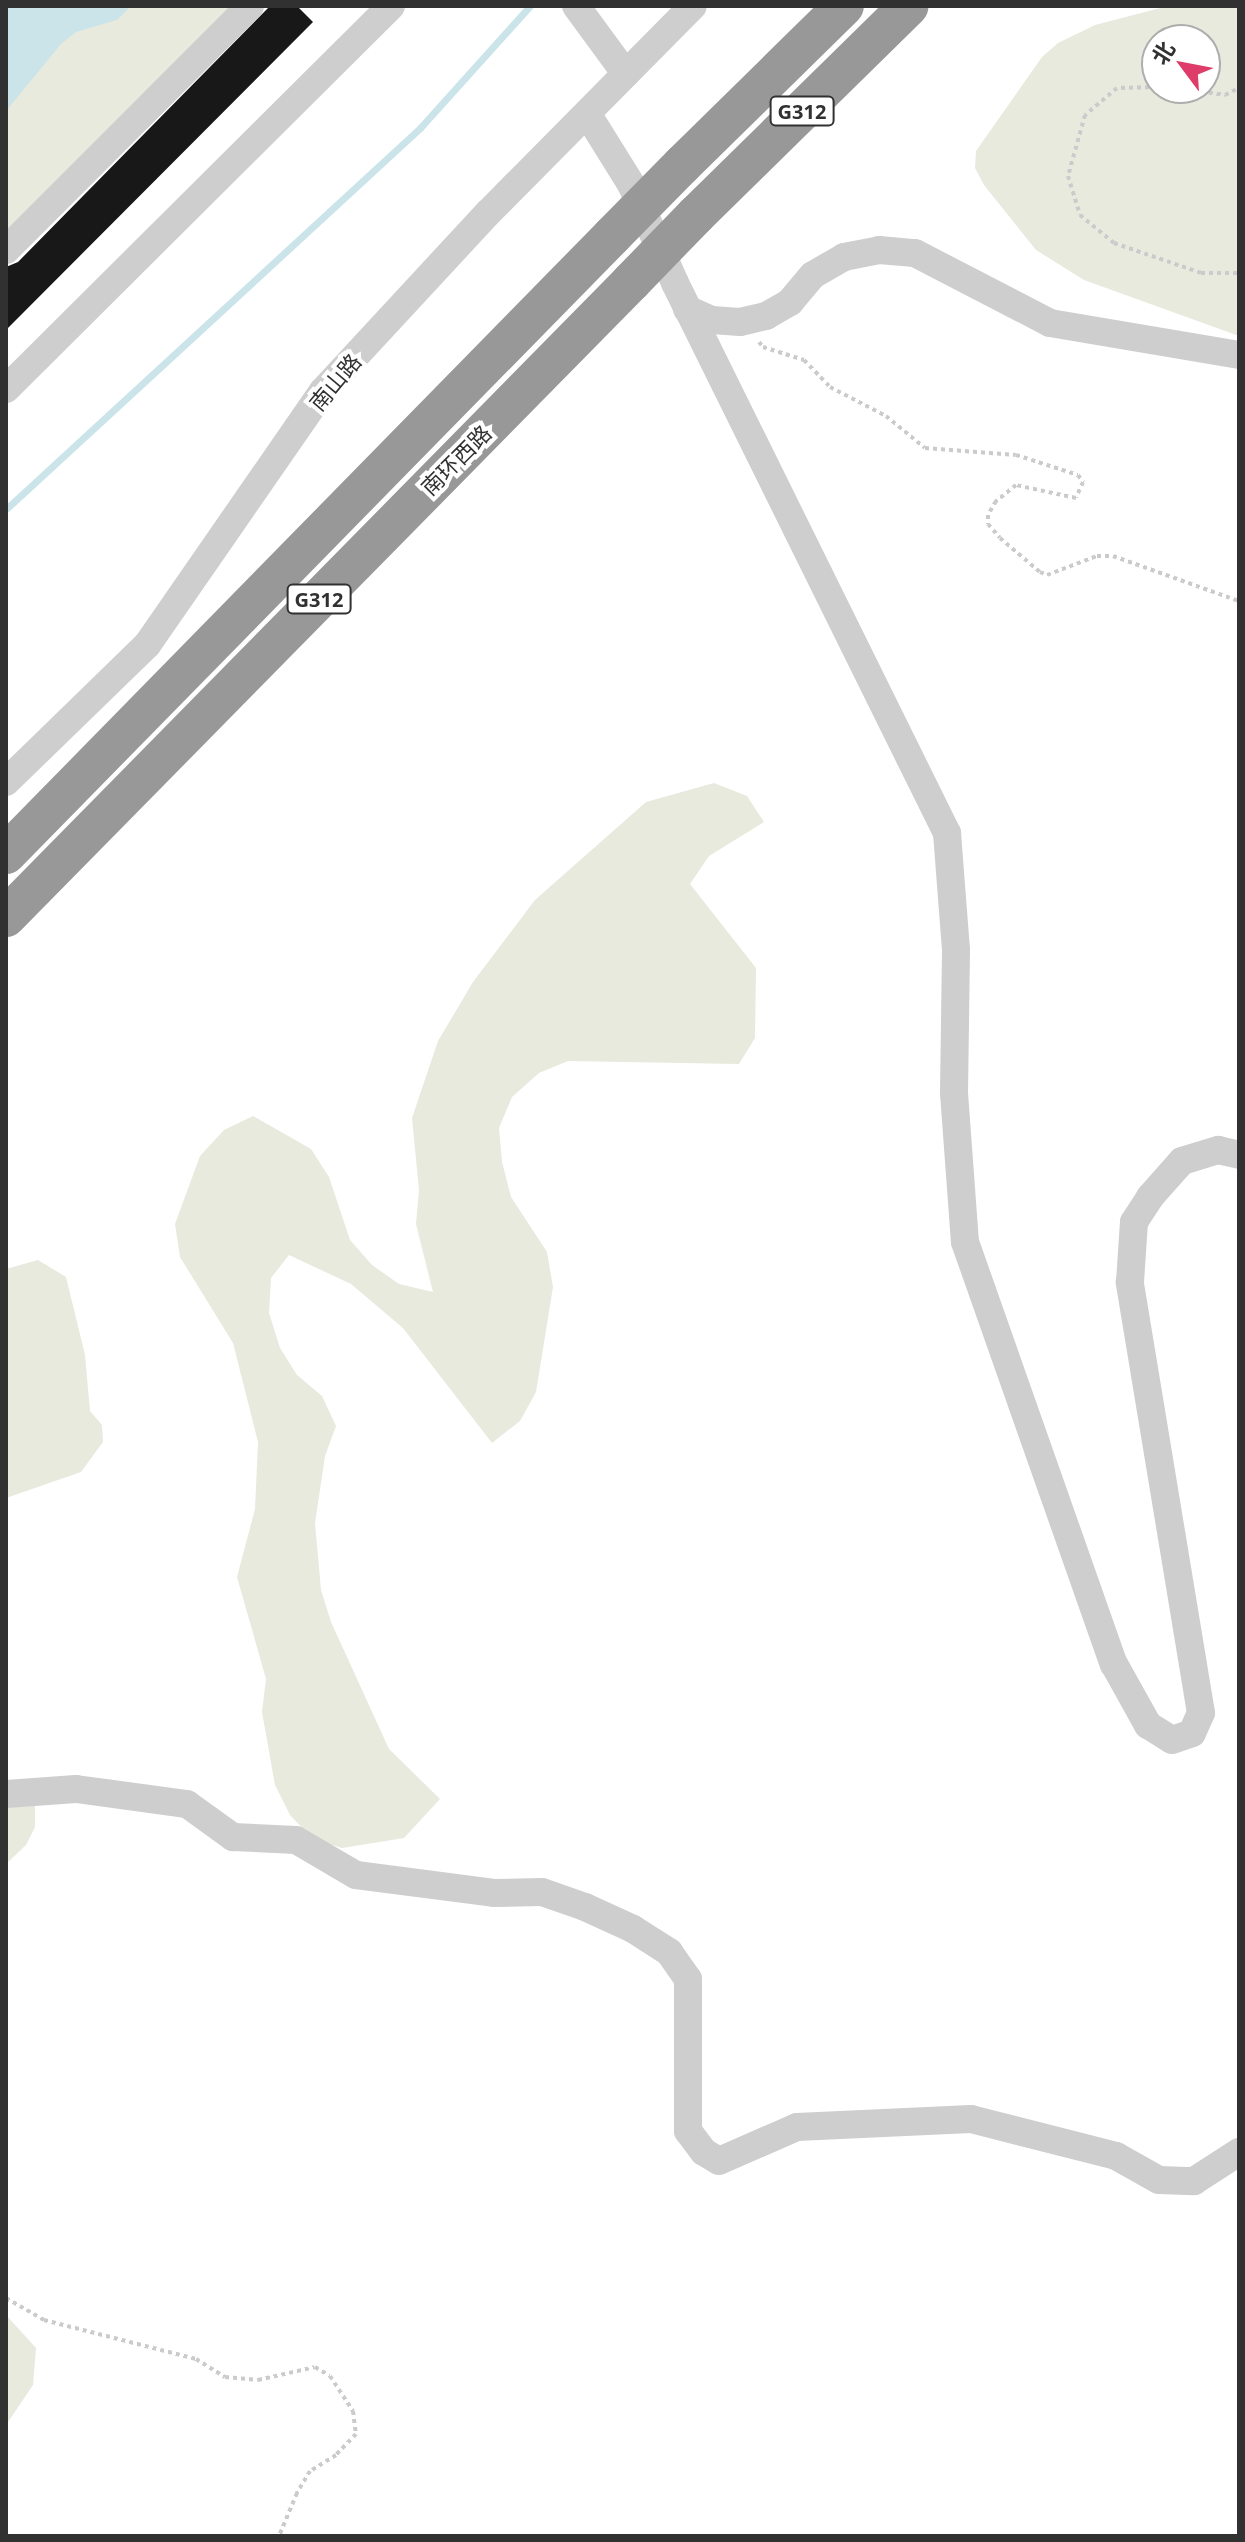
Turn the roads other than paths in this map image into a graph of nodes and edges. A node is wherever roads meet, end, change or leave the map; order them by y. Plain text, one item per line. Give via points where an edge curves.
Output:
1 (250, 6) edge
2 (391, 6) edge
3 (576, 6) edge
4 (693, 6) edge
5 (844, 6) edge
6 (909, 6) edge
7 (626, 74) junction
8 (588, 115) junction
9 (6, 250) edge
10 (687, 309) junction
11 (1239, 355) edge
12 (6, 389) edge
13 (6, 782) edge
14 (6, 854) edge
15 (6, 917) edge
16 (1239, 1155) edge
17 (6, 1794) edge
18 (1239, 2152) edge

1 - 9 street
2 - 12 street
3 - 7 street
4 - 7 street, 南山路
5 - 14 highway, 南环西路 / G312, bridge
6 - 15 highway, 南环西路 / G312, bridge via 696,215
7 - 8 street, 南山路
8 - 10 street via 631,184
8 - 13 street, 南山路 via 488,213 323,391 147,645
10 - 11 street via 712,320 756,318 790,302 813,275 844,257 879,250 915,253 1050,323
10 - 16 street via 947,833 956,950 954,1093 965,1242 1114,1664 1148,1725 1172,1740 1192,1733 1201,1713 1130,1282 1134,1222 1182,1161 1218,1150
17 - 18 street via 76,1789 187,1804 233,1837 296,1840 356,1875 494,1893 542,1892 633,1929 669,1952 688,1979 688,2131 719,2161 797,2127 971,2119 1116,2156 1159,2180 1194,2181

